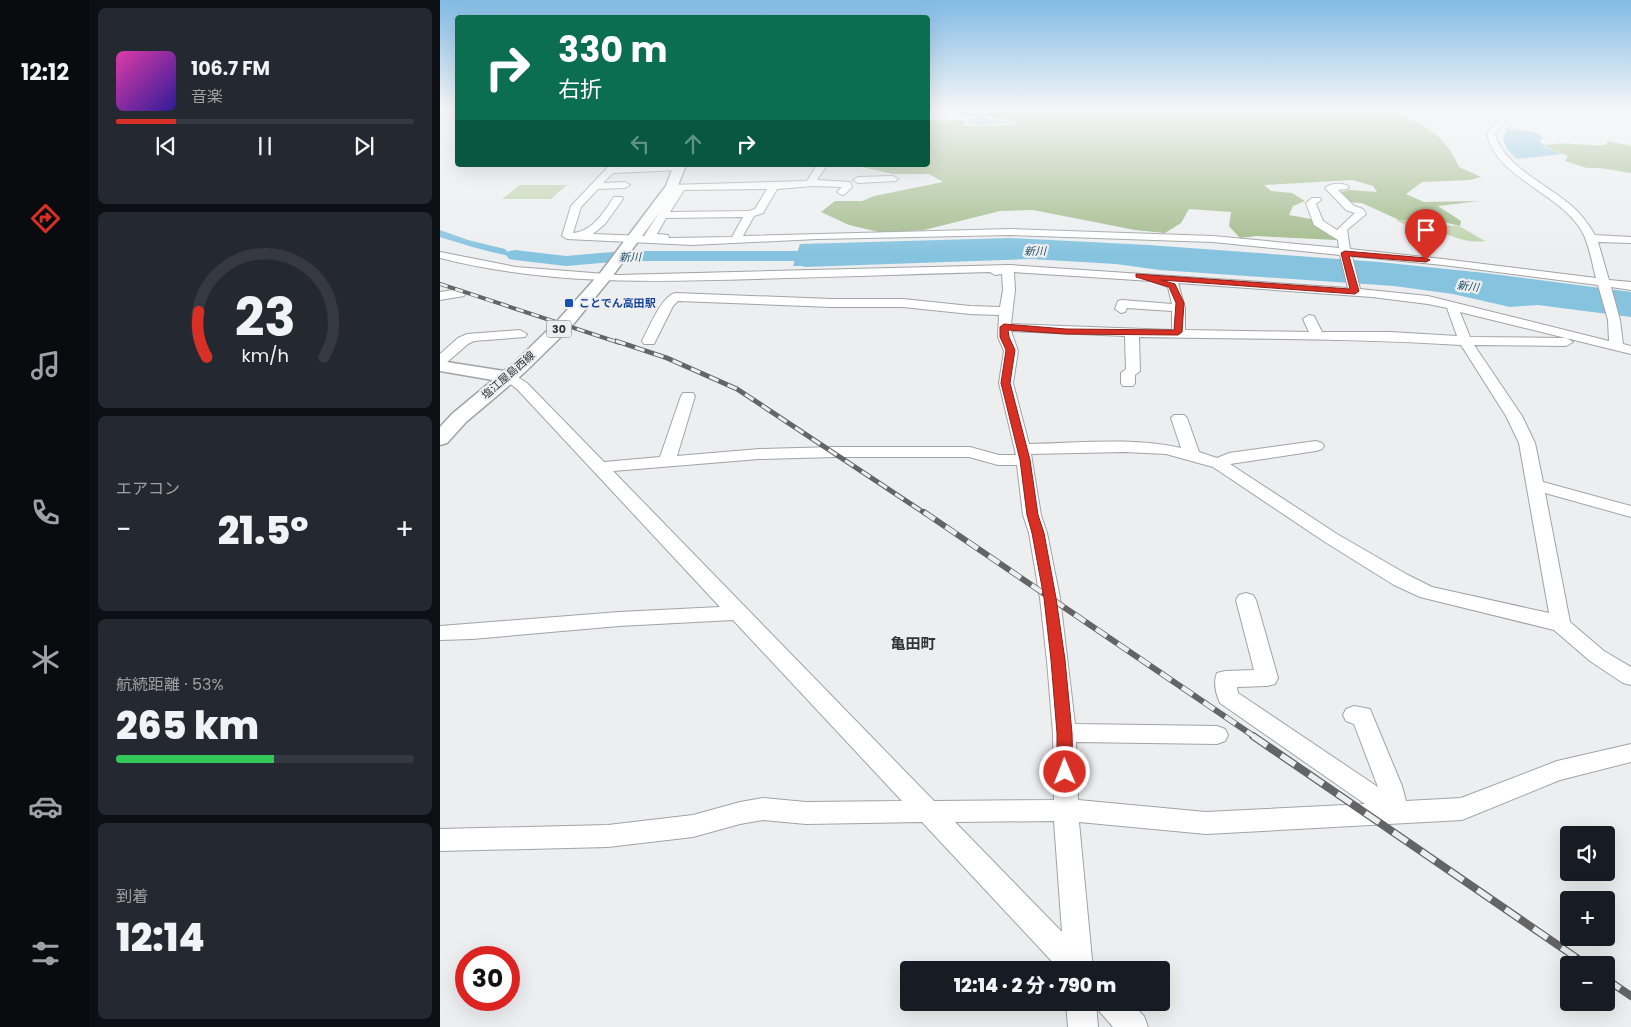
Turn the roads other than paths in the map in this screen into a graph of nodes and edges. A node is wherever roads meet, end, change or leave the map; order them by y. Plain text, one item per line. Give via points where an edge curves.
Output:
1 (1507, 158) edge
2 (613, 167) edge
3 (680, 167) edge
4 (821, 167) edge
5 (868, 171) dead end
6 (858, 180) junction
7 (893, 180) dead end
8 (812, 183) junction
9 (625, 185) dead end
10 (595, 186) junction
11 (774, 186) junction
12 (676, 187) junction
13 (1344, 187) dead end
14 (618, 198) dead end
15 (1316, 200) dead end
16 (750, 214) junction
17 (663, 216) junction
18 (802, 231) dead end
19 (574, 237) junction
20 (737, 237) junction
21 (1342, 238) junction
22 (1591, 238) junction
23 (1631, 240) edge
24 (630, 242) junction
25 (440, 255) edge
26 (1346, 256) junction
27 (440, 260) edge
28 (460, 261) junction
29 (958, 269) junction
30 (1139, 276) junction
31 (604, 277) junction
32 (1604, 283) junction
33 (1631, 286) edge
34 (1355, 289) junction
35 (460, 293) dead end
36 (440, 296) edge
37 (1452, 306) junction
38 (1179, 308) junction
39 (1121, 309) dead end
40 (1005, 319) junction
41 (1308, 319) dead end
42 (1132, 332) junction
43 (1178, 332) junction
44 (520, 334) dead end
45 (1317, 336) junction
46 (1578, 338) junction
47 (649, 341) dead end
48 (1466, 341) junction
49 (1631, 341) edge
50 (1616, 343) junction
51 (1631, 350) edge
52 (440, 361) edge
53 (440, 366) edge
54 (508, 377) junction
55 (1128, 383) dead end
56 (688, 396) dead end
57 (1180, 418) dead end
58 (440, 439) edge
59 (1316, 446) dead end
60 (1024, 455) junction
61 (1192, 455) junction
62 (668, 462) junction
63 (1219, 464) junction
64 (598, 467) junction
65 (1536, 486) junction
66 (1631, 512) edge
67 (1246, 600) dead end
68 (737, 613) junction
69 (1561, 625) junction
70 (440, 633) edge
71 (1631, 677) edge
72 (1354, 715) dead end
73 (1064, 733) junction
74 (1217, 735) dead end
75 (1631, 753) edge
76 (1066, 810) junction
77 (928, 812) junction
78 (1396, 812) junction
79 (440, 840) edge
80 (1070, 961) edge
81 (1078, 961) edge
82 (1082, 1011) edge
83 (1118, 1011) edge
84 (1083, 1027) edge
85 (1133, 1027) edge

1 - 22 street via 1577,217
2 - 10 street
3 - 12 main road, 塩江屋島西線 / 30
4 - 8 street
5 - 6 street via 859,174
6 - 7 street
6 - 8 street via 841,187
8 - 11 street
9 - 10 street
10 - 19 street via 576,206 567,236
11 - 12 street
11 - 16 street via 759,211
12 - 17 street
12 - 24 main road, 塩江屋島西線 / 30
13 - 21 street via 1330,188 1361,214 1342,229
14 - 19 street via 597,226 585,235
15 - 21 street via 1311,204 1318,223
16 - 17 street
16 - 20 street
17 - 20 street via 649,237
18 - 20 street
19 - 24 street
21 - 26 street
22 - 23 street
22 - 32 street
24 - 26 street via 1020,233 1213,239
24 - 31 main road, 塩江屋島西線 / 30
25 - 28 street
26 - 32 street via 1444,262
26 - 34 street
27 - 28 street
28 - 31 street via 544,273
29 - 30 street via 1031,269
29 - 31 street via 749,277
29 - 40 street via 1008,270
30 - 34 street
30 - 38 street via 1173,285
31 - 54 main road, 塩江屋島西線 / 30 via 565,323
32 - 33 street
32 - 50 street via 1614,320
34 - 37 street
35 - 36 street
37 - 46 street
37 - 48 street
38 - 39 street via 1122,304
38 - 43 street
40 - 42 street via 1066,331
40 - 47 street via 970,310 903,303 675,297
40 - 60 street via 1004,337 1011,350 1006,383
41 - 45 street
42 - 43 street
42 - 55 street via 1133,371 1128,373
43 - 45 street
44 - 52 street via 472,337
45 - 48 street
46 - 48 street via 1567,342
46 - 50 street
48 - 65 street via 1521,430 1530,452
49 - 50 street
50 - 51 street
53 - 54 main road
54 - 58 main road, 塩江屋島西線 / 30 via 459,418
54 - 64 street via 522,386
56 - 62 street
57 - 61 street
59 - 63 street via 1229,458
60 - 61 street via 1124,447 1166,449
60 - 62 street via 998,460 970,452 759,454
60 - 73 street via 1032,515 1050,598
61 - 63 street
62 - 64 street
63 - 69 street via 1400,580 1427,592
64 - 68 street
65 - 66 street
65 - 69 street
67 - 78 street via 1267,678 1225,678 1228,697
68 - 70 street
68 - 77 street
69 - 71 street via 1597,656
72 - 78 street via 1362,715 1390,786
73 - 74 street
73 - 76 street
75 - 78 street via 1557,771 1462,810
76 - 77 street
76 - 78 street via 1206,823
76 - 81 street
77 - 79 street via 806,813 762,809 693,826 608,836
77 - 80 street
82 - 84 street
83 - 85 street

